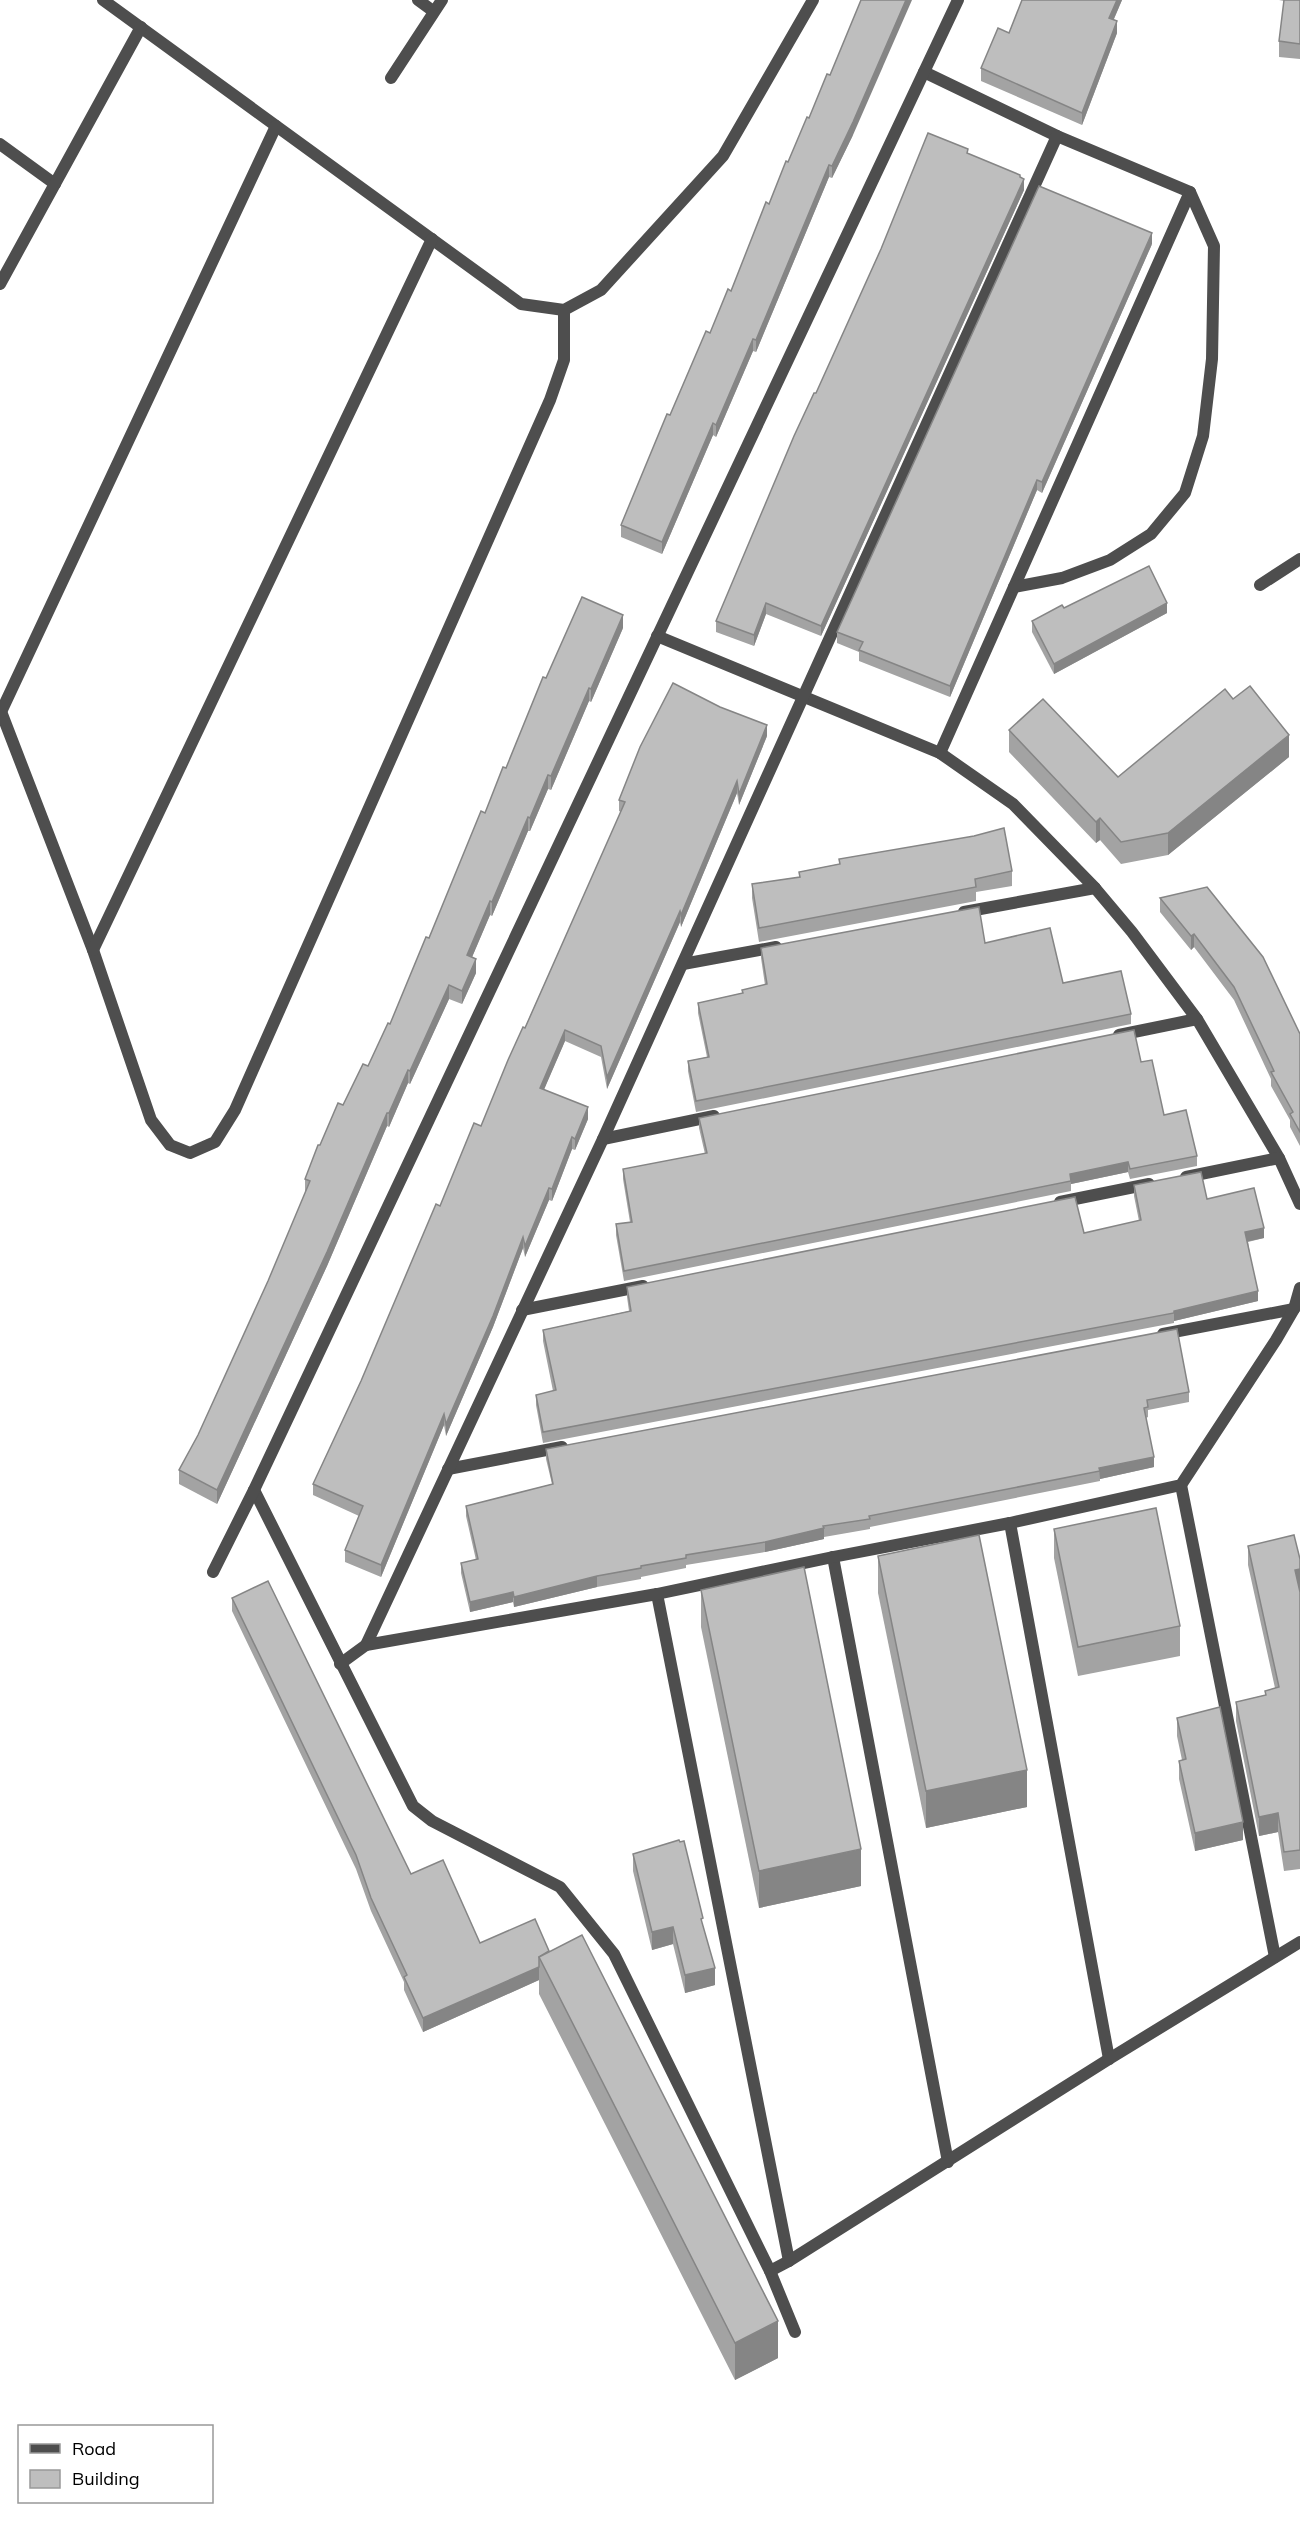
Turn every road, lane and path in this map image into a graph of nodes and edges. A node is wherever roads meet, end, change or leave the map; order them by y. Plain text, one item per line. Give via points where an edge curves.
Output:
1 (103, 0) edge
2 (418, 0) edge
3 (442, 0) edge
4 (813, 0) edge
5 (958, 0) edge
6 (433, 11) junction
7 (141, 27) junction
8 (924, 72) junction
9 (391, 78) dead end
10 (276, 126) junction
11 (1057, 136) junction
12 (0, 144) edge
13 (55, 184) junction
14 (1190, 192) junction
15 (432, 239) junction
16 (0, 284) edge
17 (564, 310) junction
18 (1300, 559) edge
19 (1260, 585) dead end
20 (1014, 587) junction
21 (657, 636) junction
22 (803, 695) junction
23 (0, 710) edge
24 (940, 753) junction
25 (1095, 888) junction
26 (954, 914) edge
27 (789, 945) edge
28 (93, 950) junction
29 (683, 964) junction
30 (1197, 1019) junction
31 (1104, 1038) edge
32 (731, 1113) edge
33 (603, 1139) junction
34 (1279, 1158) junction
35 (1300, 1204) edge
36 (1046, 1205) edge
37 (650, 1284) edge
38 (1300, 1288) edge
39 (1294, 1309) junction
40 (522, 1310) junction
41 (1153, 1335) edge
42 (577, 1444) edge
43 (448, 1469) junction
44 (1182, 1485) junction
45 (254, 1490) junction
46 (1010, 1523) junction
47 (832, 1557) junction
48 (213, 1572) dead end
49 (657, 1594) junction
50 (366, 1646) junction
51 (340, 1664) junction
52 (1300, 1942) edge
53 (1275, 1957) junction
54 (1109, 2059) junction
55 (948, 2162) junction
56 (789, 2261) junction
57 (770, 2271) junction
58 (795, 2332) dead end

1 - 7 street
2 - 6 street
3 - 6 street
4 - 17 street via 723,156 601,290
5 - 8 street
6 - 9 street
7 - 10 street
7 - 13 street
8 - 11 street
8 - 21 street
10 - 15 street
10 - 23 street
11 - 14 street
11 - 22 street
12 - 13 street
13 - 16 street
14 - 20 street
14 - 20 street via 1214,246 1212,358 1204,425 1185,493 1151,534 1110,560 1062,578
15 - 17 street via 521,304
15 - 28 street
17 - 28 street via 564,360 550,400 236,1110 215,1142 190,1153 170,1145 151,1120
18 - 19 street
20 - 24 street
21 - 22 street
21 - 45 street
22 - 24 street
22 - 29 street
23 - 28 street
24 - 25 street via 1013,804
25 - 26 street
25 - 30 street
27 - 29 street
29 - 33 street
30 - 31 street
30 - 34 street
32 - 33 street
33 - 40 street
34 - 35 street
34 - 36 street
37 - 40 street
38 - 39 street
39 - 41 street
39 - 44 street
40 - 43 street
42 - 43 street
43 - 50 street
44 - 46 street
44 - 53 street
45 - 48 street
45 - 51 street
46 - 47 street
46 - 54 street
47 - 49 street
47 - 55 street
49 - 50 street
49 - 56 street
50 - 51 street
51 - 57 street via 413,1806 432,1821 560,1887 614,1954
52 - 53 street
53 - 54 street
54 - 55 street
55 - 56 street
56 - 57 street
57 - 58 street

